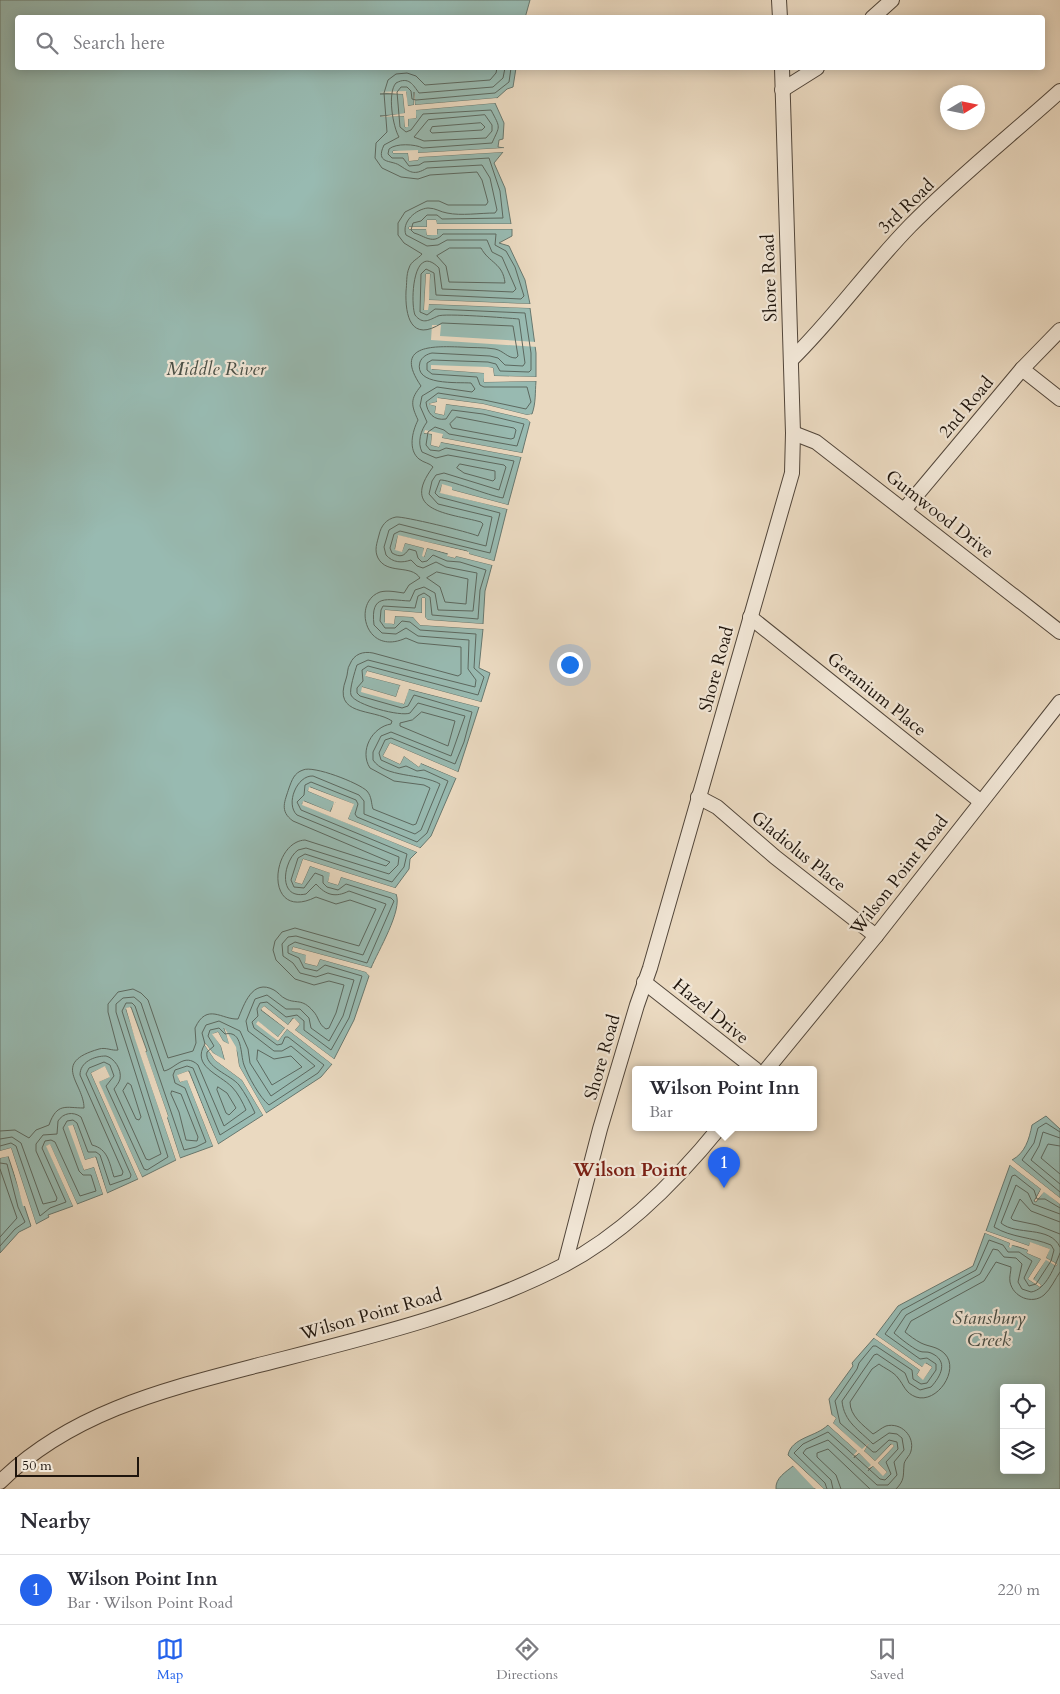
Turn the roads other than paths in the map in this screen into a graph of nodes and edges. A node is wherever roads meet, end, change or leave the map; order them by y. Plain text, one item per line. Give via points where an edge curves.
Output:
1 (779, 0) edge
2 (892, 0) edge
3 (780, 15) edge
4 (875, 15) edge
5 (782, 70) edge
6 (814, 70) edge
7 (782, 90) junction
8 (1060, 91) edge
9 (1060, 330) edge
10 (791, 360) junction
11 (1022, 369) junction
12 (1060, 399) edge
13 (793, 434) junction
14 (904, 510) junction
15 (750, 617) junction
16 (1060, 632) edge
17 (1060, 702) edge
18 (698, 797) junction
19 (980, 801) junction
20 (876, 936) junction
21 (644, 982) junction
22 (751, 1066) edge
23 (769, 1066) edge
24 (716, 1131) edge
25 (565, 1264) junction
26 (0, 1482) edge

1 - 3 street
2 - 4 street
5 - 7 street, Shore Road
6 - 7 street
7 - 10 street, Shore Road
8 - 10 street, 3rd Road via 911,225 872,266 840,309
9 - 11 street, 2nd Road
10 - 13 street, Shore Road
11 - 12 street
11 - 14 street, 2nd Road
13 - 14 street, Gumwood Drive via 816,442
13 - 15 street, Shore Road via 792,473
14 - 16 street, Gumwood Drive
15 - 18 street, Shore Road
15 - 19 street, Geranium Place
17 - 19 street, Wilson Point Road
18 - 20 street, Gladiolus Place via 716,807
18 - 21 street, Shore Road
19 - 20 street, Wilson Point Road
20 - 23 street, Wilson Point Road
21 - 22 street, Hazel Drive
21 - 25 street, Shore Road via 600,1129
24 - 25 street, Wilson Point Road via 633,1217
25 - 26 street, Wilson Point Road via 466,1306 343,1343 200,1379 126,1404 60,1434

